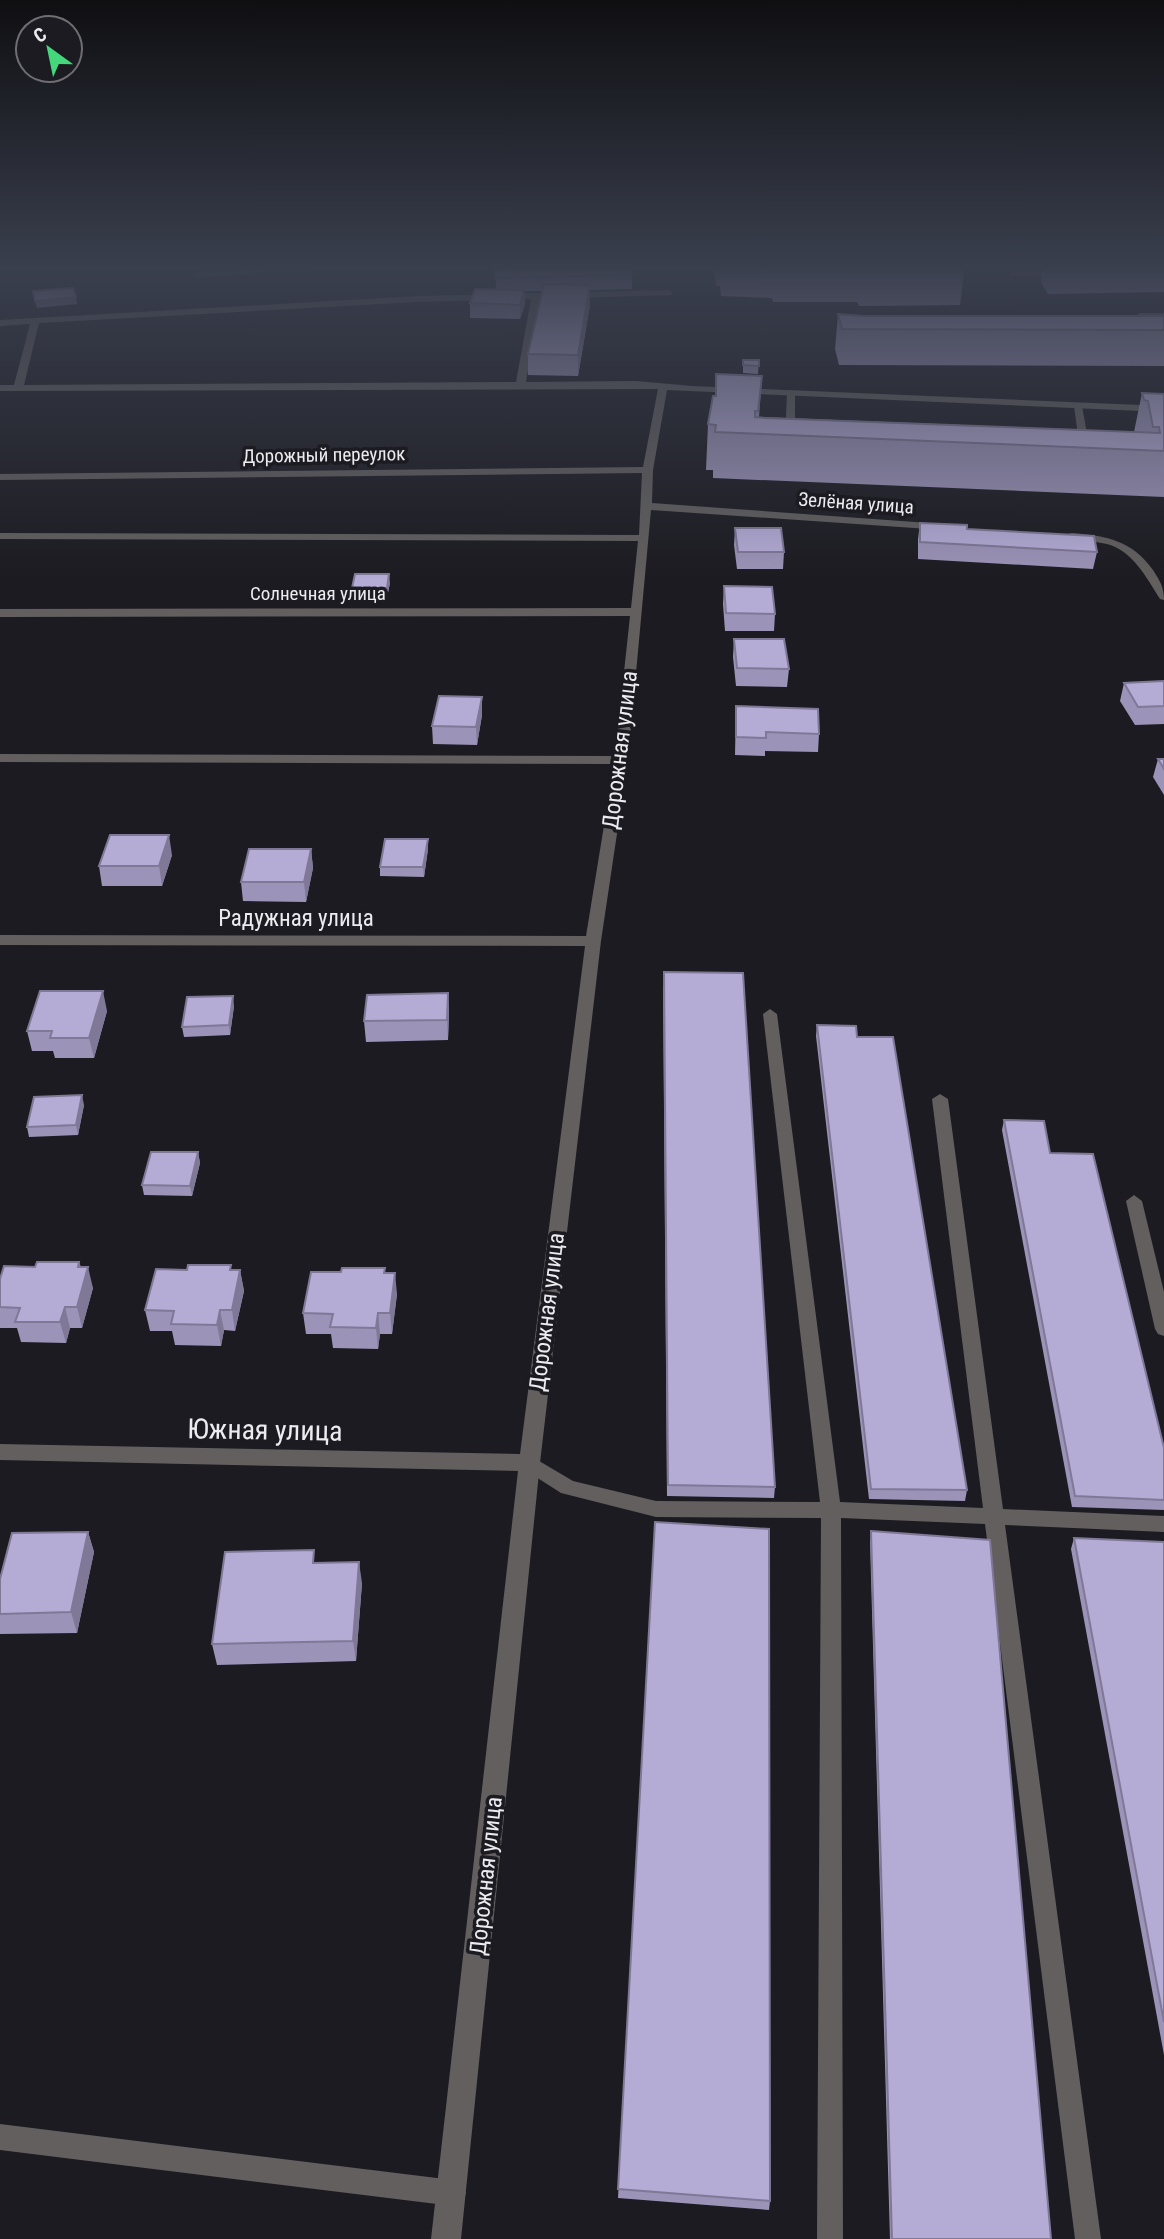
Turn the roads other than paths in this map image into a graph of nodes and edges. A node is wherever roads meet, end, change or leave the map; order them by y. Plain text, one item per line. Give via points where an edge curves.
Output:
1 (24, 370) edge
2 (523, 370) edge
3 (18, 387) junction
4 (520, 387) junction
5 (663, 387) junction
6 (0, 388) edge
7 (791, 393) junction
8 (1078, 406) junction
9 (1164, 409) edge
10 (803, 447) edge
11 (1073, 458) edge
12 (648, 470) junction
13 (0, 477) edge
14 (645, 506) junction
15 (958, 528) edge
16 (1054, 535) edge
17 (0, 536) edge
18 (644, 538) junction
19 (1164, 596) edge
20 (636, 612) junction
21 (0, 613) edge
22 (0, 758) edge
23 (621, 760) junction
24 (0, 940) edge
25 (593, 941) junction
26 (770, 1014) dead end
27 (940, 1099) dead end
28 (1134, 1202) dead end
29 (1164, 1329) edge
30 (0, 1452) edge
31 (529, 1463) junction
32 (831, 1510) junction
33 (995, 1516) junction
34 (1164, 1524) edge
35 (0, 2137) edge
36 (453, 2193) junction
37 (446, 2239) edge
38 (830, 2239) edge
39 (1088, 2239) edge

1 - 3 street
2 - 4 street
3 - 4 street
3 - 6 street
4 - 5 street
5 - 7 street
5 - 12 street, Дорожная улица
7 - 8 street
7 - 10 lane via 789,446
8 - 9 street
8 - 11 lane via 1086,458
12 - 13 street, Дорожный переулок
12 - 14 street, Дорожная улица
14 - 15 street, Зелёная улица
14 - 18 street, Дорожная улица
16 - 19 street via 1111,541 1130,548
17 - 18 street
18 - 20 street, Дорожная улица
20 - 21 street, Солнечная улица
20 - 23 street, Дорожная улица
22 - 23 street
23 - 25 street, Дорожная улица
24 - 25 street, Радужная улица
25 - 31 street, Дорожная улица
26 - 32 lane
27 - 33 lane
28 - 29 lane
30 - 31 street, Южная улица
31 - 32 lane via 568,1488 656,1509
31 - 36 street, Дорожная улица
32 - 33 lane
32 - 38 lane
33 - 34 lane
33 - 39 lane
35 - 36 lane
36 - 37 street, Дорожная улица

